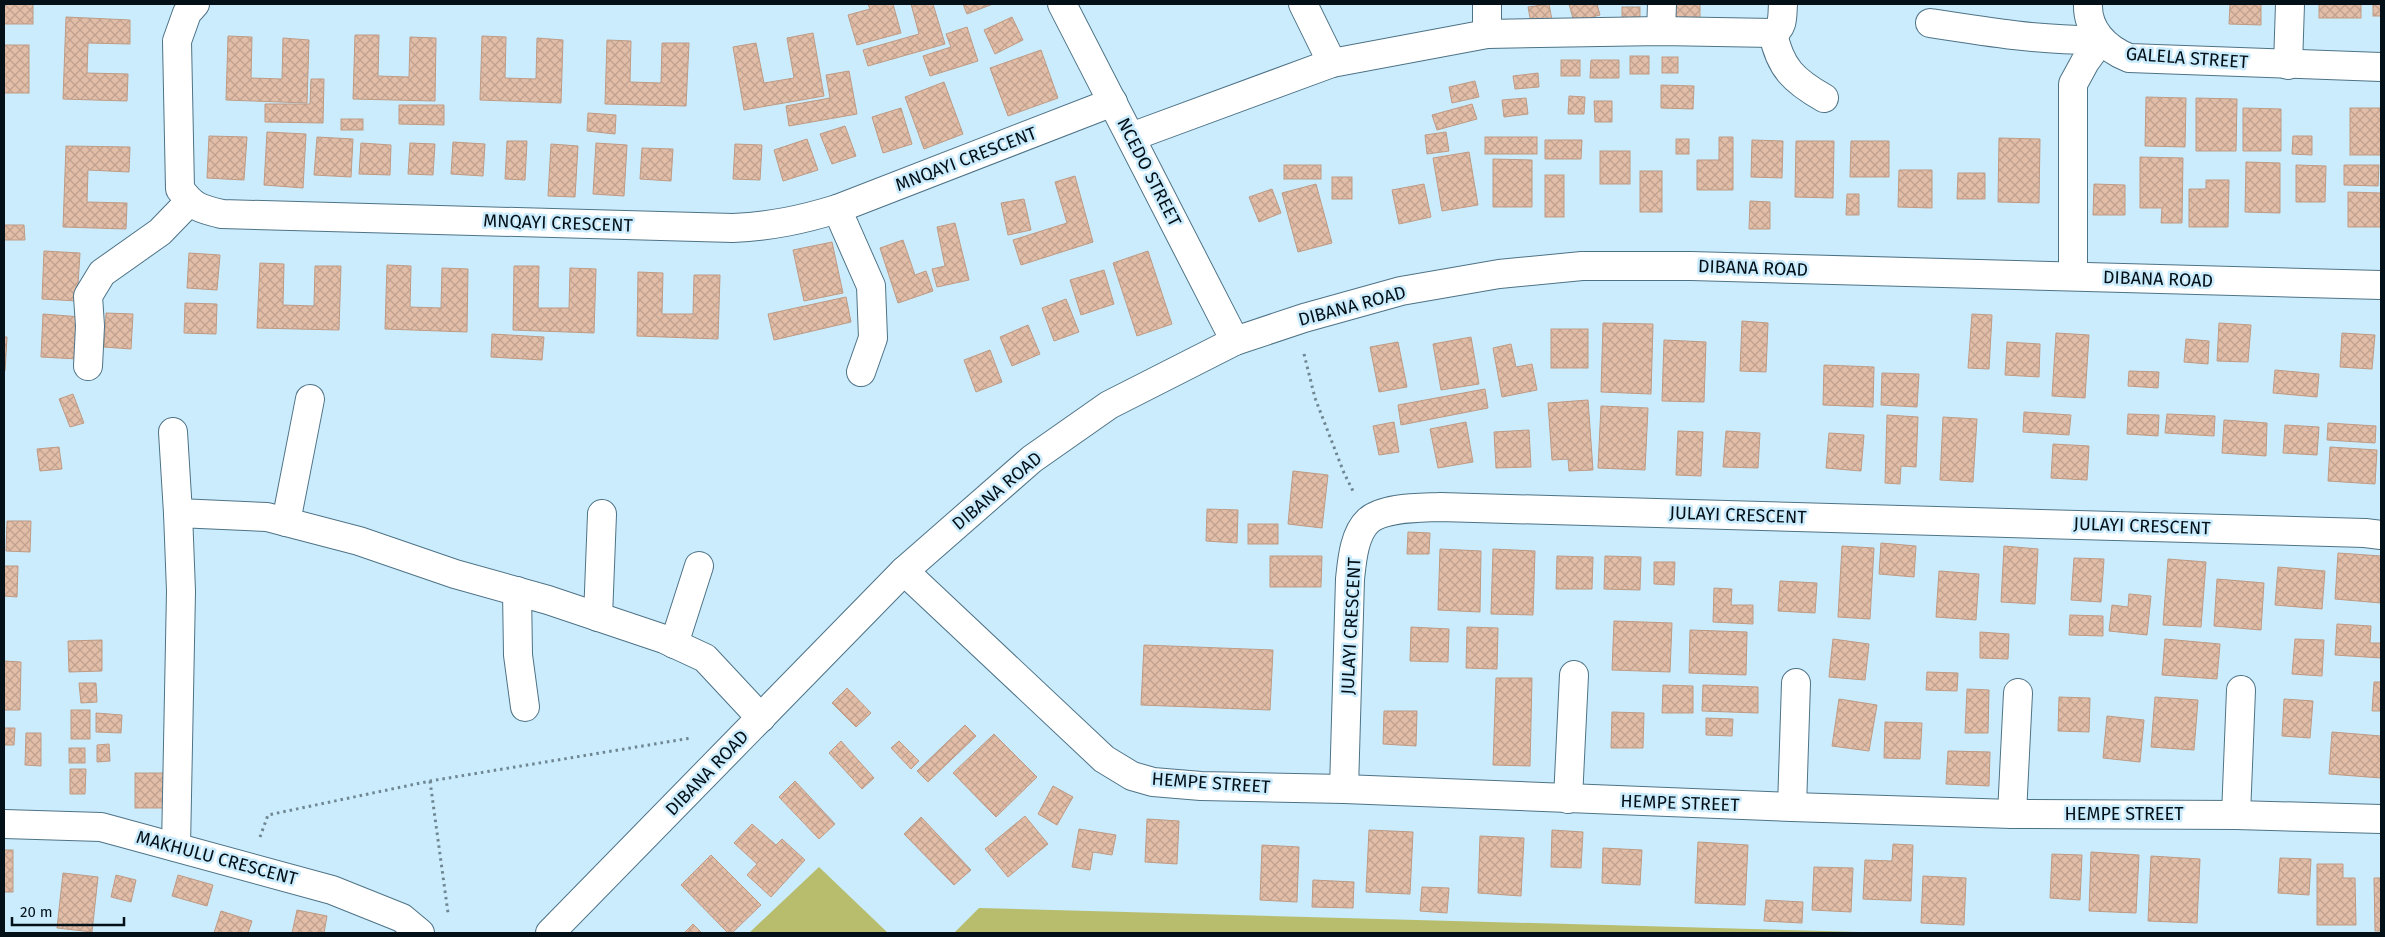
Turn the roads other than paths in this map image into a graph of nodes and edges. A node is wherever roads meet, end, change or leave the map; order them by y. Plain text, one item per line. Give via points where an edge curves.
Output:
1 (195, 4) edge
2 (1062, 4) edge
3 (1303, 4) edge
4 (1487, 4) edge
5 (1662, 4) edge
6 (1783, 4) edge
7 (2088, 4) edge
8 (2290, 4) edge
9 (1930, 23) dead end
10 (1661, 31) junction
11 (1773, 33) junction
12 (1487, 34) junction
13 (2101, 40) junction
14 (1332, 63) junction
15 (2288, 64) junction
16 (2381, 67) edge
17 (1824, 98) dead end
18 (1113, 102) junction
19 (1131, 137) junction
20 (190, 202) junction
21 (837, 209) junction
22 (2073, 276) junction
23 (2381, 285) edge
24 (1235, 341) junction
25 (88, 366) dead end
26 (861, 372) dead end
27 (310, 399) dead end
28 (173, 432) dead end
29 (178, 513) junction
30 (602, 514) dead end
31 (286, 522) junction
32 (2381, 535) edge
33 (699, 566) dead end
34 (904, 571) junction
35 (517, 591) junction
36 (598, 617) junction
37 (674, 644) junction
38 (1574, 675) dead end
39 (1796, 683) dead end
40 (2241, 690) dead end
41 (2018, 693) dead end
42 (525, 707) dead end
43 (761, 718) junction
44 (1344, 789) junction
45 (1568, 799) junction
46 (1792, 807) junction
47 (2012, 814) junction
48 (2236, 815) junction
49 (2381, 819) edge
50 (4, 824) edge
51 (176, 847) junction
52 (420, 933) edge
53 (550, 933) edge

1 - 20 street via 187,13 177,41 180,188
2 - 18 street, NCEDO STREET
3 - 14 street
4 - 12 street
5 - 10 street
6 - 11 street via 1782,23
7 - 13 street, GALELA STREET via 2088,12
8 - 15 street
9 - 13 street via 2018,37
10 - 11 street
10 - 12 street
11 - 17 street via 1777,54 1789,73
12 - 14 street
13 - 15 street, GALELA STREET via 2112,51 2129,58
13 - 22 street via 2073,84
14 - 19 street
15 - 16 street, GALELA STREET
18 - 19 street, NCEDO STREET
18 - 21 street, MNQAYI CRESCENT
19 - 24 street, NCEDO STREET
20 - 21 street, MNQAYI CRESCENT via 202,210 222,214 733,228 797,222
20 - 25 street via 160,232 102,273 88,296
21 - 26 street via 871,286 873,338
22 - 23 street, DIBANA ROAD
22 - 24 street, DIBANA ROAD via 1582,266 1499,274 1401,291
24 - 34 street, DIBANA ROAD via 1109,405 1032,459
27 - 31 street
28 - 29 street
29 - 31 street via 267,517
29 - 51 street via 181,590
30 - 36 street
31 - 35 street via 359,541
32 - 44 street, JULAYI CRESCENT via 1440,507 1408,508 1383,514 1368,521 1359,536 1350,579
33 - 37 street
34 - 43 street, DIBANA ROAD
34 - 44 street, HEMPE STREET via 1117,769 1139,778 1170,784
35 - 36 street
35 - 42 street via 518,655
36 - 37 street
37 - 43 street via 705,658
38 - 45 street
39 - 46 street
40 - 48 street
41 - 47 street
43 - 53 street, DIBANA ROAD
44 - 45 street, HEMPE STREET
45 - 46 street, HEMPE STREET
46 - 47 street, HEMPE STREET
47 - 48 street, HEMPE STREET
48 - 49 street, HEMPE STREET
50 - 51 street, MAKHULU CRESCENT via 101,827
51 - 52 street, MAKHULU CRESCENT via 332,890 402,918

